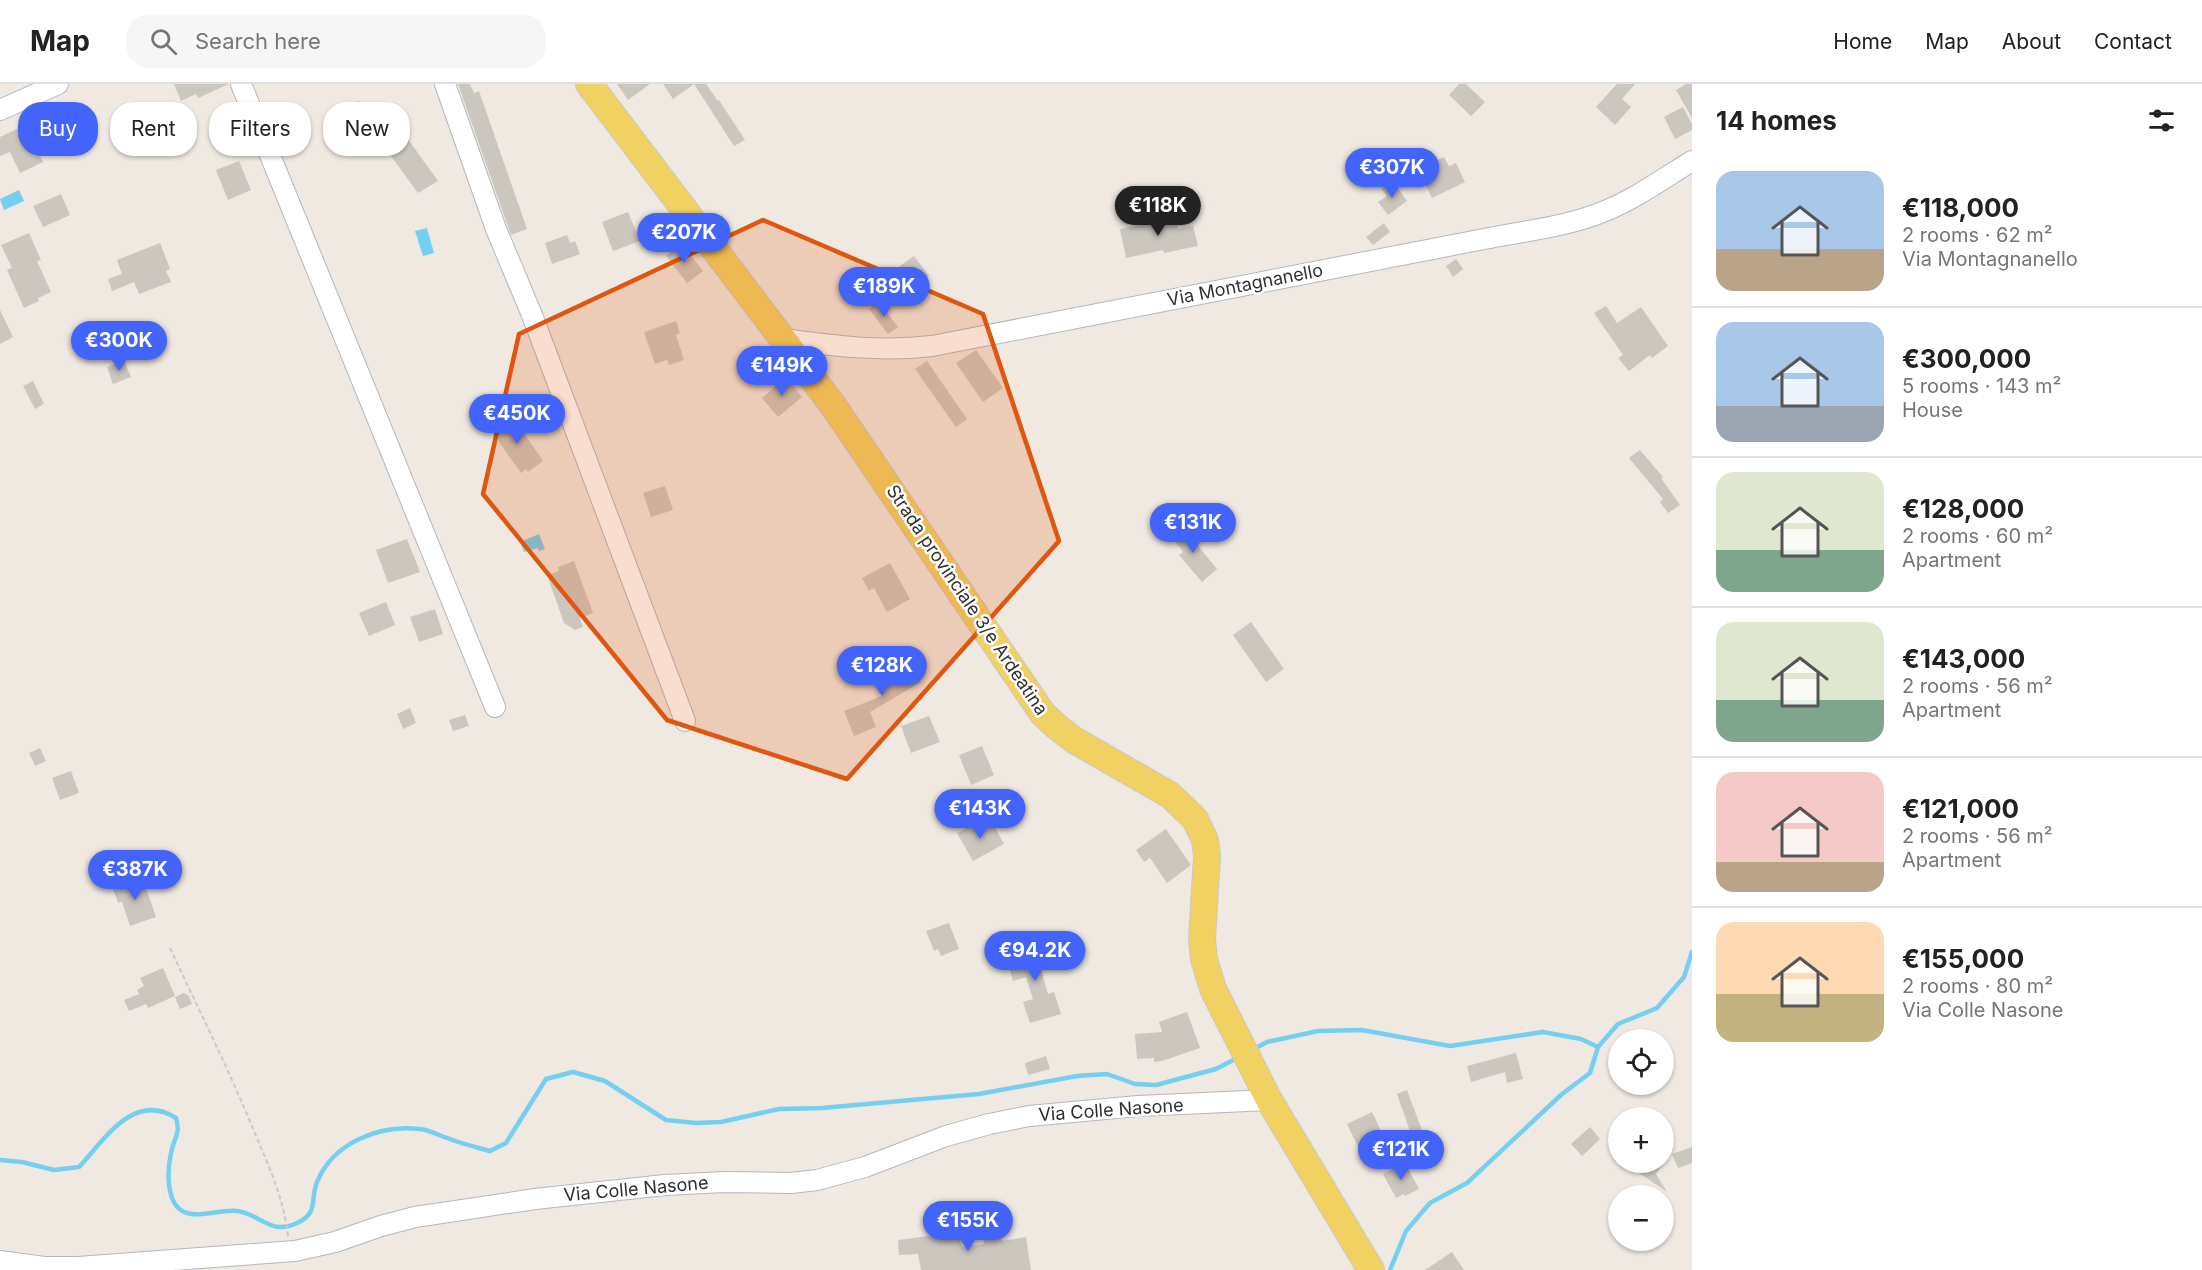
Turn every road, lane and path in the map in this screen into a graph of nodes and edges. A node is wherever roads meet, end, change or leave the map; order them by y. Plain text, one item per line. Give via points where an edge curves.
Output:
1 (58, 84) edge
2 (241, 84) edge
3 (445, 84) edge
4 (589, 84) edge
5 (0, 110) edge
6 (1692, 161) edge
7 (783, 339) junction
8 (495, 707) dead end
9 (685, 722) dead end
10 (170, 948) dead end
11 (1269, 1100) junction
12 (288, 1236) dead end
13 (0, 1261) edge
14 (188, 1265) edge
15 (1371, 1270) edge

1 - 5 street
2 - 8 street
3 - 9 street via 496,229
4 - 7 main road, Strada provinciale 3/e Ardeatina
6 - 7 street, Via Montagnanello via 1603,212 1472,241 932,346 856,349
7 - 11 main road, Strada provinciale 3/e Ardeatina via 873,462 1043,714 1074,740 1170,795 1195,819 1205,840 1207,856 1201,931 1204,959 1213,989
10 - 12 path via 278,1188
11 - 14 street, Via Colle Nasone via 1029,1116 946,1136 883,1161 817,1180 665,1185 535,1199 409,1218 296,1251
11 - 15 main road, Strada provinciale 3/e Ardeatina
13 - 14 street, Via Colle Nasone via 67,1268

